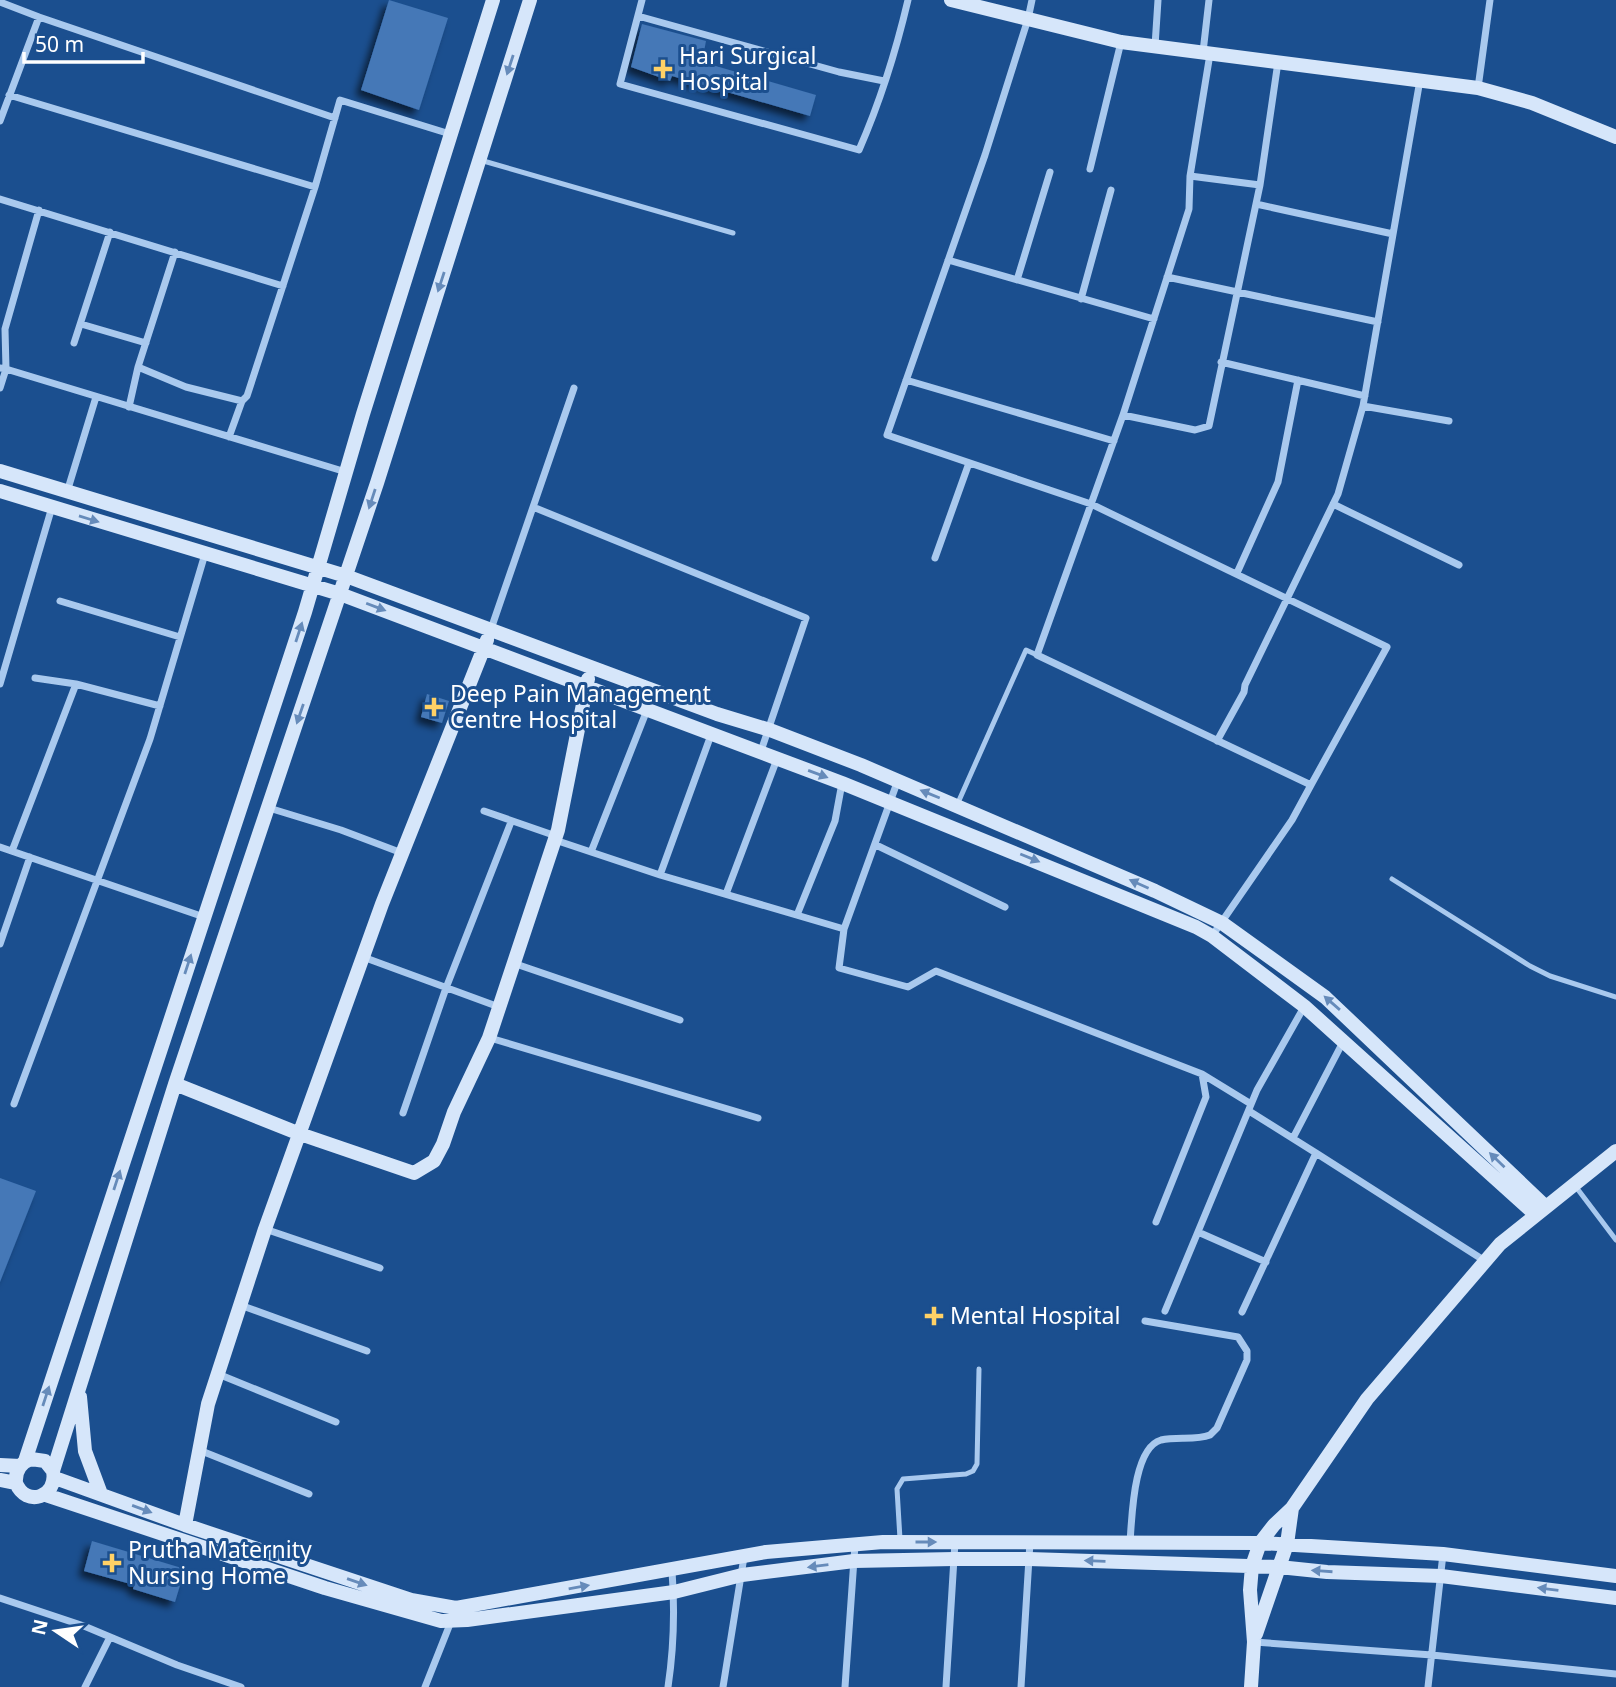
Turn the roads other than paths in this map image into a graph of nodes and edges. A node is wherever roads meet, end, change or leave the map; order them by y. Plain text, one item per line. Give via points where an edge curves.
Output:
1 (493, 0) edge
2 (530, 0) edge
3 (642, 0) edge
4 (908, 0) edge
5 (951, 0) edge
6 (1032, 0) edge
7 (1158, 0) edge
8 (1209, 0) edge
9 (1490, 0) edge
10 (0, 2) edge
11 (638, 16) junction
12 (39, 17) junction
13 (1028, 19) junction
14 (1121, 42) junction
15 (1155, 46) junction
16 (1206, 53) junction
17 (1278, 62) junction
18 (1420, 80) junction
19 (884, 81) junction
20 (1478, 88) junction
21 (9, 95) junction
22 (335, 118) junction
23 (0, 121) edge
24 (451, 135) junction
25 (1616, 137) edge
26 (480, 160) junction
27 (1090, 169) dead end
28 (1050, 172) dead end
29 (1190, 176) junction
30 (1260, 185) junction
31 (315, 187) junction
32 (1111, 190) dead end
33 (0, 199) edge
34 (1256, 204) junction
35 (39, 210) junction
36 (110, 232) junction
37 (733, 233) dead end
38 (1393, 234) junction
39 (175, 252) junction
40 (948, 260) junction
41 (1167, 277) junction
42 (1017, 280) junction
43 (283, 286) junction
44 (1237, 290) junction
45 (1080, 299) junction
46 (1154, 319) junction
47 (1378, 322) junction
48 (80, 324) junction
49 (146, 342) junction
50 (74, 344) dead end
51 (1221, 362) junction
52 (138, 367) junction
53 (3, 369) edge
54 (906, 380) junction
55 (1298, 380) junction
56 (0, 388) edge
57 (574, 388) dead end
58 (1365, 396) junction
59 (96, 397) junction
60 (242, 401) junction
61 (1363, 406) junction
62 (129, 407) junction
63 (1124, 415) junction
64 (1449, 421) dead end
65 (229, 437) junction
66 (1114, 441) junction
67 (969, 463) junction
68 (0, 471) edge
69 (346, 472) junction
70 (0, 491) edge
71 (67, 493) junction
72 (1091, 504) junction
73 (1333, 504) junction
74 (52, 507) junction
75 (533, 508) junction
76 (205, 554) junction
77 (935, 558) dead end
78 (1459, 565) dead end
79 (317, 568) junction
80 (1237, 573) junction
81 (346, 576) junction
82 (312, 587) junction
83 (340, 594) junction
84 (1288, 597) junction
85 (60, 601) dead end
86 (491, 630) junction
87 (180, 637) junction
88 (485, 649) junction
89 (1037, 655) junction
90 (591, 667) junction
91 (35, 678) dead end
92 (0, 684) edge
93 (76, 684) junction
94 (586, 687) junction
95 (160, 706) junction
96 (647, 710) junction
97 (770, 730) junction
98 (711, 735) junction
99 (1217, 741) junction
100 (761, 751) junction
101 (777, 759) junction
102 (898, 780) junction
103 (842, 782) junction
104 (1311, 785) junction
105 (890, 802) junction
106 (957, 805) junction
107 (269, 808) junction
108 (484, 811) dead end
109 (511, 822) junction
110 (555, 838) junction
111 (876, 845) junction
112 (0, 847) edge
113 (12, 851) junction
114 (591, 852) junction
115 (402, 853) junction
116 (30, 858) junction
117 (660, 875) junction
118 (1392, 879) dead end
119 (98, 881) junction
120 (726, 894) junction
121 (1005, 907) dead end
122 (797, 915) junction
123 (204, 916) junction
124 (1222, 923) junction
125 (844, 929) junction
126 (1212, 936) junction
127 (0, 944) edge
128 (363, 957) junction
129 (513, 963) junction
130 (446, 988) junction
131 (1616, 997) edge
132 (1304, 1006) junction
133 (499, 1007) junction
134 (680, 1020) dead end
135 (489, 1038) junction
136 (1344, 1040) junction
137 (1202, 1074) junction
138 (175, 1084) junction
139 (14, 1104) dead end
140 (1250, 1108) junction
141 (403, 1113) dead end
142 (758, 1118) dead end
143 (300, 1134) junction
144 (1293, 1138) junction
145 (1616, 1151) edge
146 (1316, 1153) junction
147 (1574, 1184) junction
148 (1541, 1211) junction
149 (1156, 1223) dead end
150 (265, 1229) junction
151 (1198, 1232) junction
152 (1616, 1240) edge
153 (1485, 1261) junction
154 (1266, 1262) junction
155 (380, 1268) dead end
156 (240, 1305) junction
157 (1166, 1311) dead end
158 (1242, 1312) dead end
159 (1145, 1321) dead end
160 (367, 1351) dead end
161 (979, 1368) dead end
162 (218, 1374) junction
163 (79, 1388) junction
164 (336, 1422) dead end
165 (199, 1450) junction
166 (22, 1463) junction
167 (0, 1465) edge
168 (54, 1474) junction
169 (0, 1480) edge
170 (16, 1483) junction
171 (46, 1494) junction
172 (101, 1494) junction
173 (309, 1494) dead end
174 (1292, 1508) junction
175 (185, 1525) junction
176 (900, 1542) junction
177 (955, 1542) junction
178 (1030, 1542) junction
179 (1130, 1542) junction
180 (1260, 1543) junction
181 (1287, 1544) junction
182 (855, 1545) junction
183 (1443, 1554) junction
184 (744, 1556) junction
185 (954, 1559) junction
186 (1029, 1559) junction
187 (854, 1561) junction
188 (1252, 1566) junction
189 (1279, 1567) junction
190 (672, 1571) junction
191 (742, 1575) junction
192 (1441, 1576) junction
193 (1616, 1576) edge
194 (674, 1592) junction
195 (0, 1598) edge
196 (1616, 1598) edge
197 (454, 1615) junction
198 (110, 1637) junction
199 (1254, 1642) junction
200 (1432, 1655) junction
201 (1616, 1674) edge
202 (85, 1687) edge
203 (241, 1687) edge
204 (425, 1687) edge
205 (668, 1687) edge
206 (723, 1687) edge
207 (845, 1687) edge
208 (946, 1687) edge
209 (1021, 1687) edge
210 (1251, 1687) edge
211 (1428, 1687) edge

1 - 24 street
2 -> 26 street
3 - 11 street
4 - 19 street
5 - 13 street
6 - 13 street
7 - 15 street
8 - 16 street
9 - 20 street
10 - 12 street
11 - 19 street
11 - 19 street via 620,84 859,150
12 - 21 street
12 - 22 street
13 - 14 street
13 - 40 street
14 - 15 street
14 - 27 street
15 - 16 street
16 - 17 street
16 - 29 street
17 - 18 street
17 - 30 street
18 - 20 street
18 - 38 street
20 - 25 street via 1532,103
21 - 23 street
21 - 31 street
22 - 24 street via 340,100
22 - 31 street
24 - 69 street
26 - 37 lane
26 -> 81 street
28 - 42 street
29 - 30 street
29 - 41 street via 1189,209
30 - 34 street
31 - 43 street
32 - 45 street
33 - 35 street
34 - 38 street
34 - 44 street
35 - 36 street
35 - 53 street via 5,329
36 - 39 street
36 - 48 street
38 - 47 street
39 - 43 street
39 - 49 street
40 - 42 street
40 - 54 street
41 - 44 street
41 - 46 street
42 - 45 street
43 - 60 street
44 - 47 street
44 - 51 street
45 - 46 street
46 - 63 street
47 - 58 street
48 - 49 street
48 - 50 street
49 - 52 street
51 - 55 street
51 - 63 street via 1209,426 1195,430
52 - 60 street via 186,387
52 - 62 street
53 - 56 street
53 - 59 street
54 - 66 street
54 - 67 street via 887,435
55 - 58 street
55 - 80 street via 1278,481
57 - 75 street
58 - 61 street
59 - 62 street
59 - 71 street
60 - 65 street
61 - 64 street
61 - 73 street
62 - 65 street
63 - 66 street
65 - 69 street
66 - 72 street
67 - 72 street
67 - 77 street
68 - 71 street
69 - 79 street
70 - 74 street
71 - 79 street
72 - 80 street
72 - 89 street
73 - 78 street
73 - 84 street
74 -> 76 street
74 - 92 street
75 - 86 street
75 - 97 street via 806,618
76 - 82 street
76 - 87 street
79 - 81 street
79 - 82 street
80 - 84 street
81 - 83 street
81 - 86 street
82 - 83 street
123 -> 82 street
83 -> 88 street
83 -> 107 street
84 - 99 street
84 - 104 street via 1387,647
85 - 87 street
86 - 88 street
86 - 90 street
87 - 95 street
88 - 94 street
88 - 115 street
89 - 99 street
89 - 106 lane via 1026,650
90 - 94 street
90 - 97 street
91 - 93 street
93 - 95 street
93 - 113 street
94 - 96 street
94 - 110 street
95 - 119 street
96 - 98 street
96 - 114 street
97 - 100 street
97 - 102 street
98 - 100 street
98 - 117 street
99 - 104 street
100 - 101 street
101 -> 103 street
101 - 120 street
102 - 105 street
106 -> 102 street
103 - 105 street
103 - 122 street via 835,821
104 - 124 street
105 - 111 street
105 -> 126 street
124 -> 106 street
107 - 115 street
107 - 138 street
108 - 109 street
109 - 110 street
109 - 130 street
110 - 114 street
110 - 129 street
111 - 121 street
111 - 125 street
112 - 113 street
113 - 116 street
114 - 117 street
115 - 128 street
116 - 119 street
116 - 127 street
117 - 120 street
118 - 131 lane via 1530,966
119 - 123 street
119 - 139 street
120 - 122 street
122 - 125 street
166 -> 123 street
124 - 126 street
148 -> 124 street via 1325,997
125 - 137 street via 839,968 908,987 936,971
126 - 132 street
128 - 130 street
128 - 143 street
129 - 133 street
129 - 134 street
130 - 133 street
130 - 141 street
132 - 136 street
132 - 140 street
133 - 135 street
135 - 142 street
135 - 143 street via 434,1161 414,1173
136 - 144 street
136 - 148 street
137 - 140 street
137 - 149 street via 1206,1097
138 - 143 street
138 - 163 street
140 - 144 street
140 - 151 street
143 - 150 street
144 - 146 street
145 - 147 street
146 - 153 street
146 - 154 street
147 - 148 street
147 - 152 lane
148 - 153 street
150 - 155 street
150 - 156 street
151 - 154 street
151 - 157 street
153 - 174 street via 1367,1399
154 - 158 street
156 - 160 street
156 - 162 street
159 - 179 street via 1238,1337 1247,1360 1210,1436 1154,1442 1135,1483
161 - 176 lane via 974,1471 903,1479 897,1489
162 - 164 street
162 - 165 street
163 - 168 street
163 - 172 street via 85,1451
165 - 173 street
165 - 175 street
166 - 167 street
166 - 168 street via 45,1461
166 - 170 street
168 - 171 street via 54,1485
168 - 172 street
169 - 170 street
170 - 171 street via 28,1497
171 - 197 street via 325,1588 441,1621
172 -> 175 street
174 - 180 street
174 - 181 street
175 -> 197 street
176 -> 177 street
176 - 182 street
177 - 178 street
177 - 185 street
178 - 179 street
178 - 186 street
179 - 180 street
180 - 181 street
180 - 188 street
181 - 183 street
181 - 189 street
182 - 184 street
182 - 187 street
183 - 192 street
183 - 193 street
184 - 190 street
184 - 191 street
185 - 186 street
185 - 187 street
185 - 208 street
188 -> 186 street
186 - 209 street
187 -> 191 street
187 - 207 street
188 - 189 street
188 - 199 street
192 -> 189 street
189 - 199 street
190 - 194 street
197 -> 190 street
191 - 194 street
191 - 206 street
196 -> 192 street
192 - 200 street
194 - 197 street
194 - 205 street
195 - 198 street
197 - 204 street
198 - 202 street
198 - 203 street
199 - 200 street
199 - 210 street
200 - 201 street
200 - 211 street

